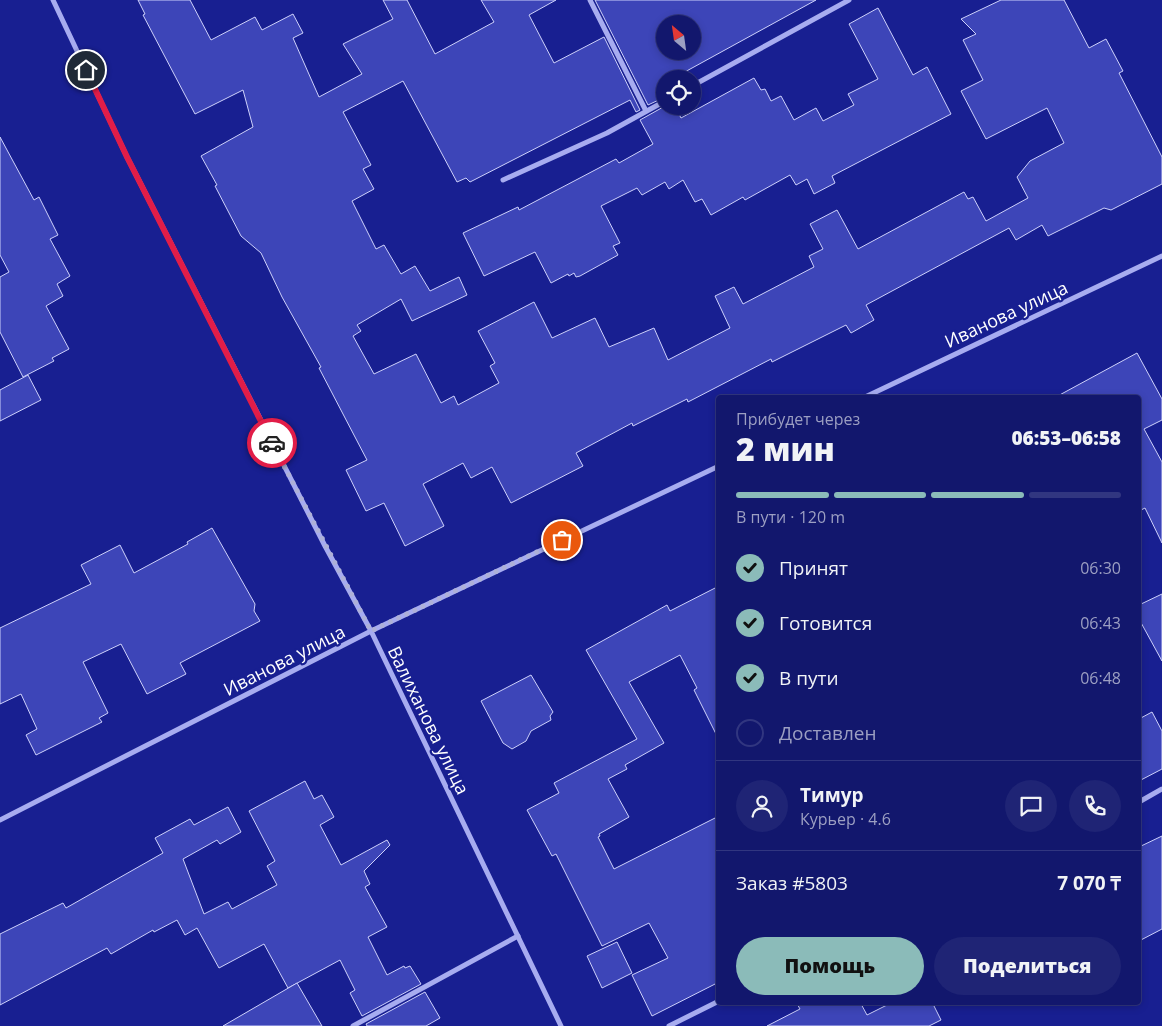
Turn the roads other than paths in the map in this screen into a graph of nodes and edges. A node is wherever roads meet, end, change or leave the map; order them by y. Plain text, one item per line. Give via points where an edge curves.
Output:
1 (53, 0) edge
2 (590, 0) edge
3 (849, 0) edge
4 (701, 81) edge
5 (656, 106) edge
6 (646, 111) junction
7 (503, 180) dead end
8 (1162, 256) edge
9 (868, 395) edge
10 (716, 467) edge
11 (371, 631) junction
12 (1162, 789) edge
13 (1141, 801) edge
14 (0, 820) edge
15 (518, 936) junction
16 (716, 1002) edge
17 (353, 1026) edge
18 (561, 1026) edge
19 (669, 1026) edge

1 - 11 street, Валиханова улица via 127,157
2 - 6 street
3 - 4 street
5 - 6 street
6 - 7 street via 607,133
8 - 9 street, Иванова улица
10 - 11 street, Иванова улица
11 - 14 street, Иванова улица
11 - 15 street, Валиханова улица
12 - 13 street
15 - 17 street
15 - 18 street, Валиханова улица
16 - 19 street

